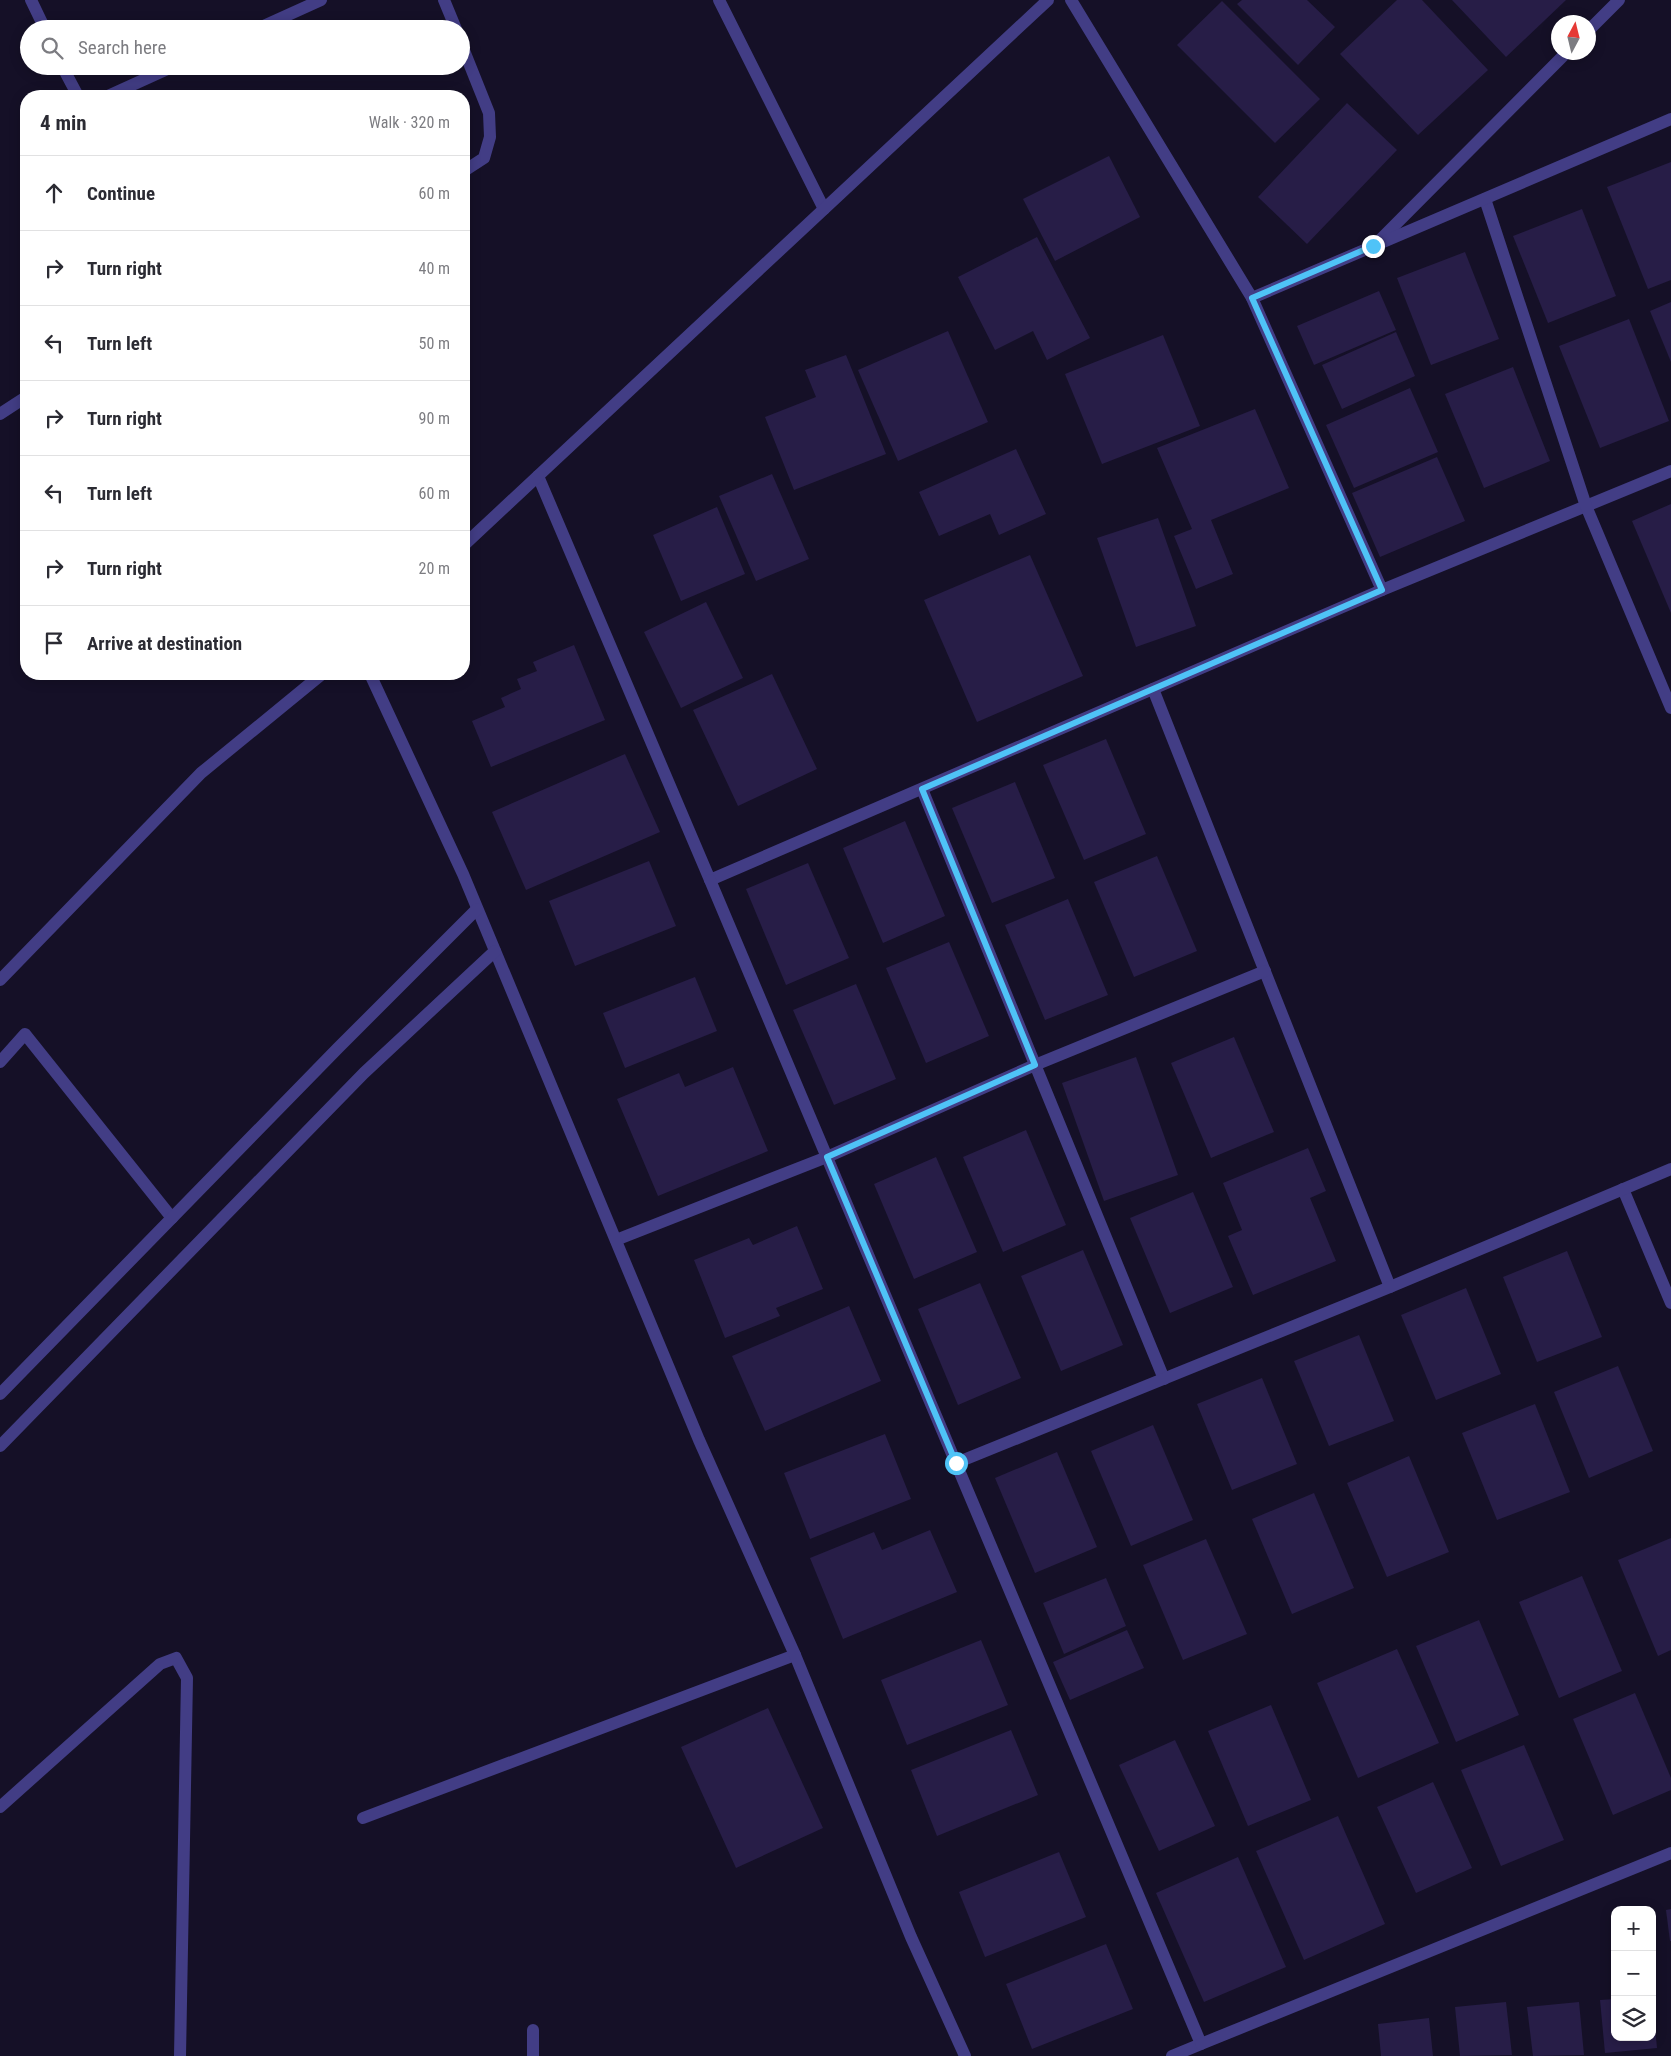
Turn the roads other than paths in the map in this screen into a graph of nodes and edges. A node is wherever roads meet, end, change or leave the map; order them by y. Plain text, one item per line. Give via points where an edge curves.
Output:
1 (31, 0) edge
2 (321, 0) edge
3 (444, 0) edge
4 (719, 0) edge
5 (1048, 0) edge
6 (1071, 0) edge
7 (1619, 0) edge
8 (41, 20) edge
9 (277, 20) edge
10 (452, 20) edge
11 (1596, 22) edge
12 (1558, 60) edge
13 (470, 66) edge
14 (67, 75) edge
15 (154, 75) edge
16 (75, 90) edge
17 (121, 90) edge
18 (1671, 119) edge
19 (470, 167) edge
20 (1485, 198) junction
21 (824, 209) junction
22 (1373, 246) junction
23 (1252, 298) junction
24 (20, 402) edge
25 (0, 414) edge
26 (1671, 471) edge
27 (538, 476) junction
28 (1586, 506) junction
29 (470, 539) edge
30 (1382, 590) junction
31 (315, 680) edge
32 (373, 680) edge
33 (1153, 689) junction
34 (1671, 708) edge
35 (922, 789) junction
36 (710, 880) junction
37 (477, 909) junction
38 (495, 952) junction
39 (1265, 972) junction
40 (0, 980) edge
41 (0, 1062) edge
42 (1035, 1065) junction
43 (827, 1157) junction
44 (1671, 1169) edge
45 (1623, 1189) junction
46 (172, 1218) junction
47 (616, 1240) junction
48 (1390, 1287) junction
49 (1671, 1303) edge
50 (1164, 1379) junction
51 (0, 1394) edge
52 (0, 1446) edge
53 (956, 1463) junction
54 (795, 1655) junction
55 (0, 1807) edge
56 (363, 1818) dead end
57 (1671, 1854) edge
58 (533, 2030) dead end
59 (1201, 2044) junction
60 (180, 2056) edge
61 (533, 2056) edge
62 (965, 2056) edge
63 (1172, 2056) edge

1 - 8 street
2 - 9 street
3 - 10 street
4 - 21 street
5 - 21 street
6 - 23 street
7 - 11 street
12 - 22 street
13 - 19 street via 489,113 490,138 484,158
14 - 16 street
15 - 17 street
18 - 20 street
20 - 22 street
20 - 28 street
21 - 27 street
22 - 23 street
23 - 30 street
24 - 25 street
26 - 28 street
27 - 29 street
27 - 36 street
28 - 30 street
28 - 34 street
30 - 33 street
31 - 40 street via 201,773
32 - 37 street
33 - 35 street
33 - 39 street
35 - 36 street
35 - 42 street
36 - 43 street
37 - 38 street
37 - 46 street
38 - 47 street
38 - 52 street via 364,1073
39 - 42 street
39 - 48 street
41 - 46 street via 25,1034
42 - 43 street
42 - 50 street
43 - 47 street
43 - 53 street
44 - 45 street
45 - 48 street
45 - 49 street
46 - 51 street
47 - 54 street via 699,1440
48 - 50 street
50 - 53 street
53 - 59 street
54 - 56 street
54 - 62 street via 911,1937
55 - 60 street via 160,1664 176,1658 187,1678
57 - 59 street
58 - 61 street
59 - 63 street

